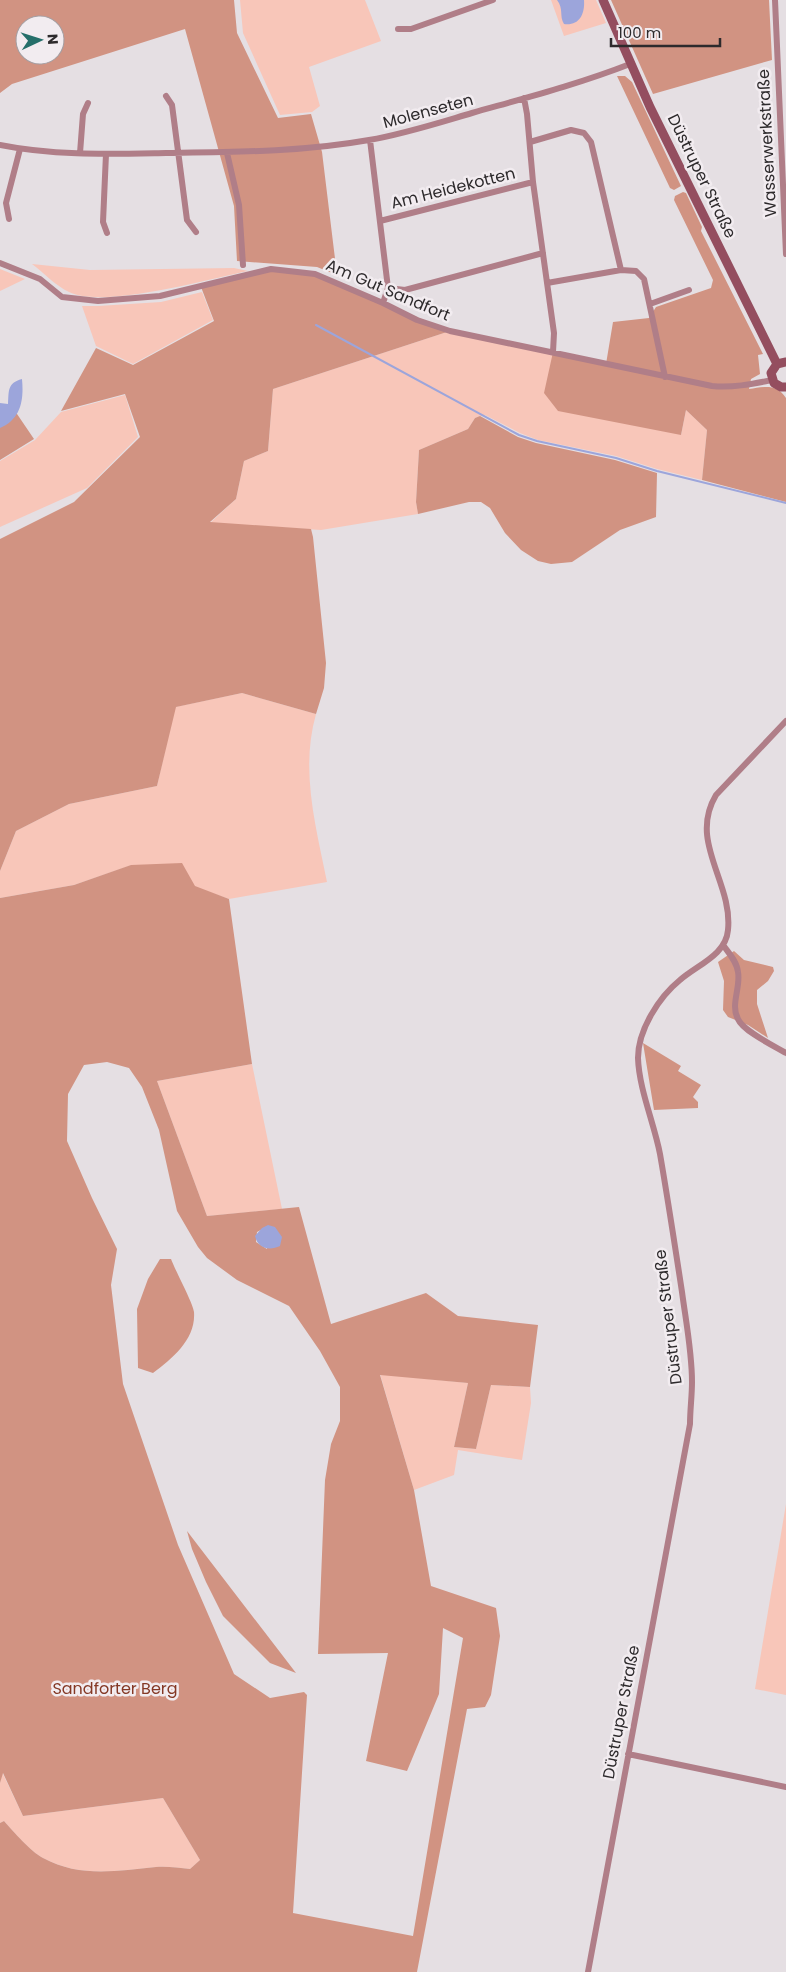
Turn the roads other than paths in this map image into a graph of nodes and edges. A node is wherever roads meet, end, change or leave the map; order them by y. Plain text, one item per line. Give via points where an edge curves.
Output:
1 (493, 0) edge
2 (603, 0) edge
3 (775, 0) edge
4 (398, 30) dead end
5 (630, 64) junction
6 (166, 96) dead end
7 (524, 98) junction
8 (88, 104) dead end
9 (370, 140) junction
10 (530, 142) junction
11 (0, 145) edge
12 (20, 149) junction
13 (80, 153) junction
14 (178, 153) junction
15 (106, 154) junction
16 (227, 154) junction
17 (533, 182) junction
18 (8, 219) dead end
19 (380, 221) junction
20 (196, 232) dead end
21 (107, 233) dead end
22 (543, 253) junction
23 (786, 254) edge
24 (0, 263) edge
25 (242, 265) dead end
26 (621, 270) junction
27 (547, 283) junction
28 (388, 288) junction
29 (689, 290) dead end
30 (383, 303) junction
31 (650, 304) junction
32 (553, 352) junction
33 (781, 363) edge
34 (665, 377) junction
35 (772, 380) junction
36 (786, 387) edge
37 (786, 721) edge
38 (723, 945) junction
39 (786, 1053) edge
40 (628, 1754) junction
41 (786, 1786) edge
42 (588, 1972) edge

1 - 4 street via 411,30
2 - 5 street, Düstruper Straße
3 - 23 street, Wasserwerkstraße
5 - 7 street, Molenseten
5 - 33 street, Düstruper Straße
6 - 14 street via 172,105
7 - 9 street, Molenseten
7 - 10 street, Am Heidekotten
8 - 13 street via 83,114
9 - 16 street, Molenseten
9 - 19 street
10 - 17 street, Am Heidekotten
10 - 26 street via 571,130 584,133 591,142
11 - 12 street, Molenseten
12 - 13 street, Molenseten
12 - 18 street via 6,203
13 - 15 street, Molenseten
14 - 15 street, Molenseten
14 - 16 street, Molenseten
14 - 20 street via 187,220
15 - 21 street via 103,222
16 - 25 street via 239,205
17 - 19 street, Am Heidekotten
17 - 22 street, Am Heidekotten
19 - 28 street
22 - 27 street, Am Heidekotten
22 - 28 street via 405,290
24 - 30 street, Am Gut Sandfort via 40,279 62,297 76,300 160,296 271,269 315,274
26 - 27 street
26 - 31 street via 636,271 644,279
27 - 32 street, Am Heidekotten via 554,333
28 - 30 street
29 - 31 street
30 - 32 street, Am Gut Sandfort via 417,320 450,331
31 - 34 street
32 - 34 street, Am Gut Sandfort
33 - 35 street via 771,373
34 - 35 street, Am Gut Sandfort via 726,388
35 - 36 street via 778,386
37 - 38 street via 716,795 706,818 709,849 729,918
38 - 39 street via 739,974 735,1009 738,1020
38 - 40 street, Düstruper Straße via 679,980 661,1000 647,1023 638,1058 659,1152 677,1259 692,1381 690,1424
40 - 41 street
40 - 42 street, Düstruper Straße

